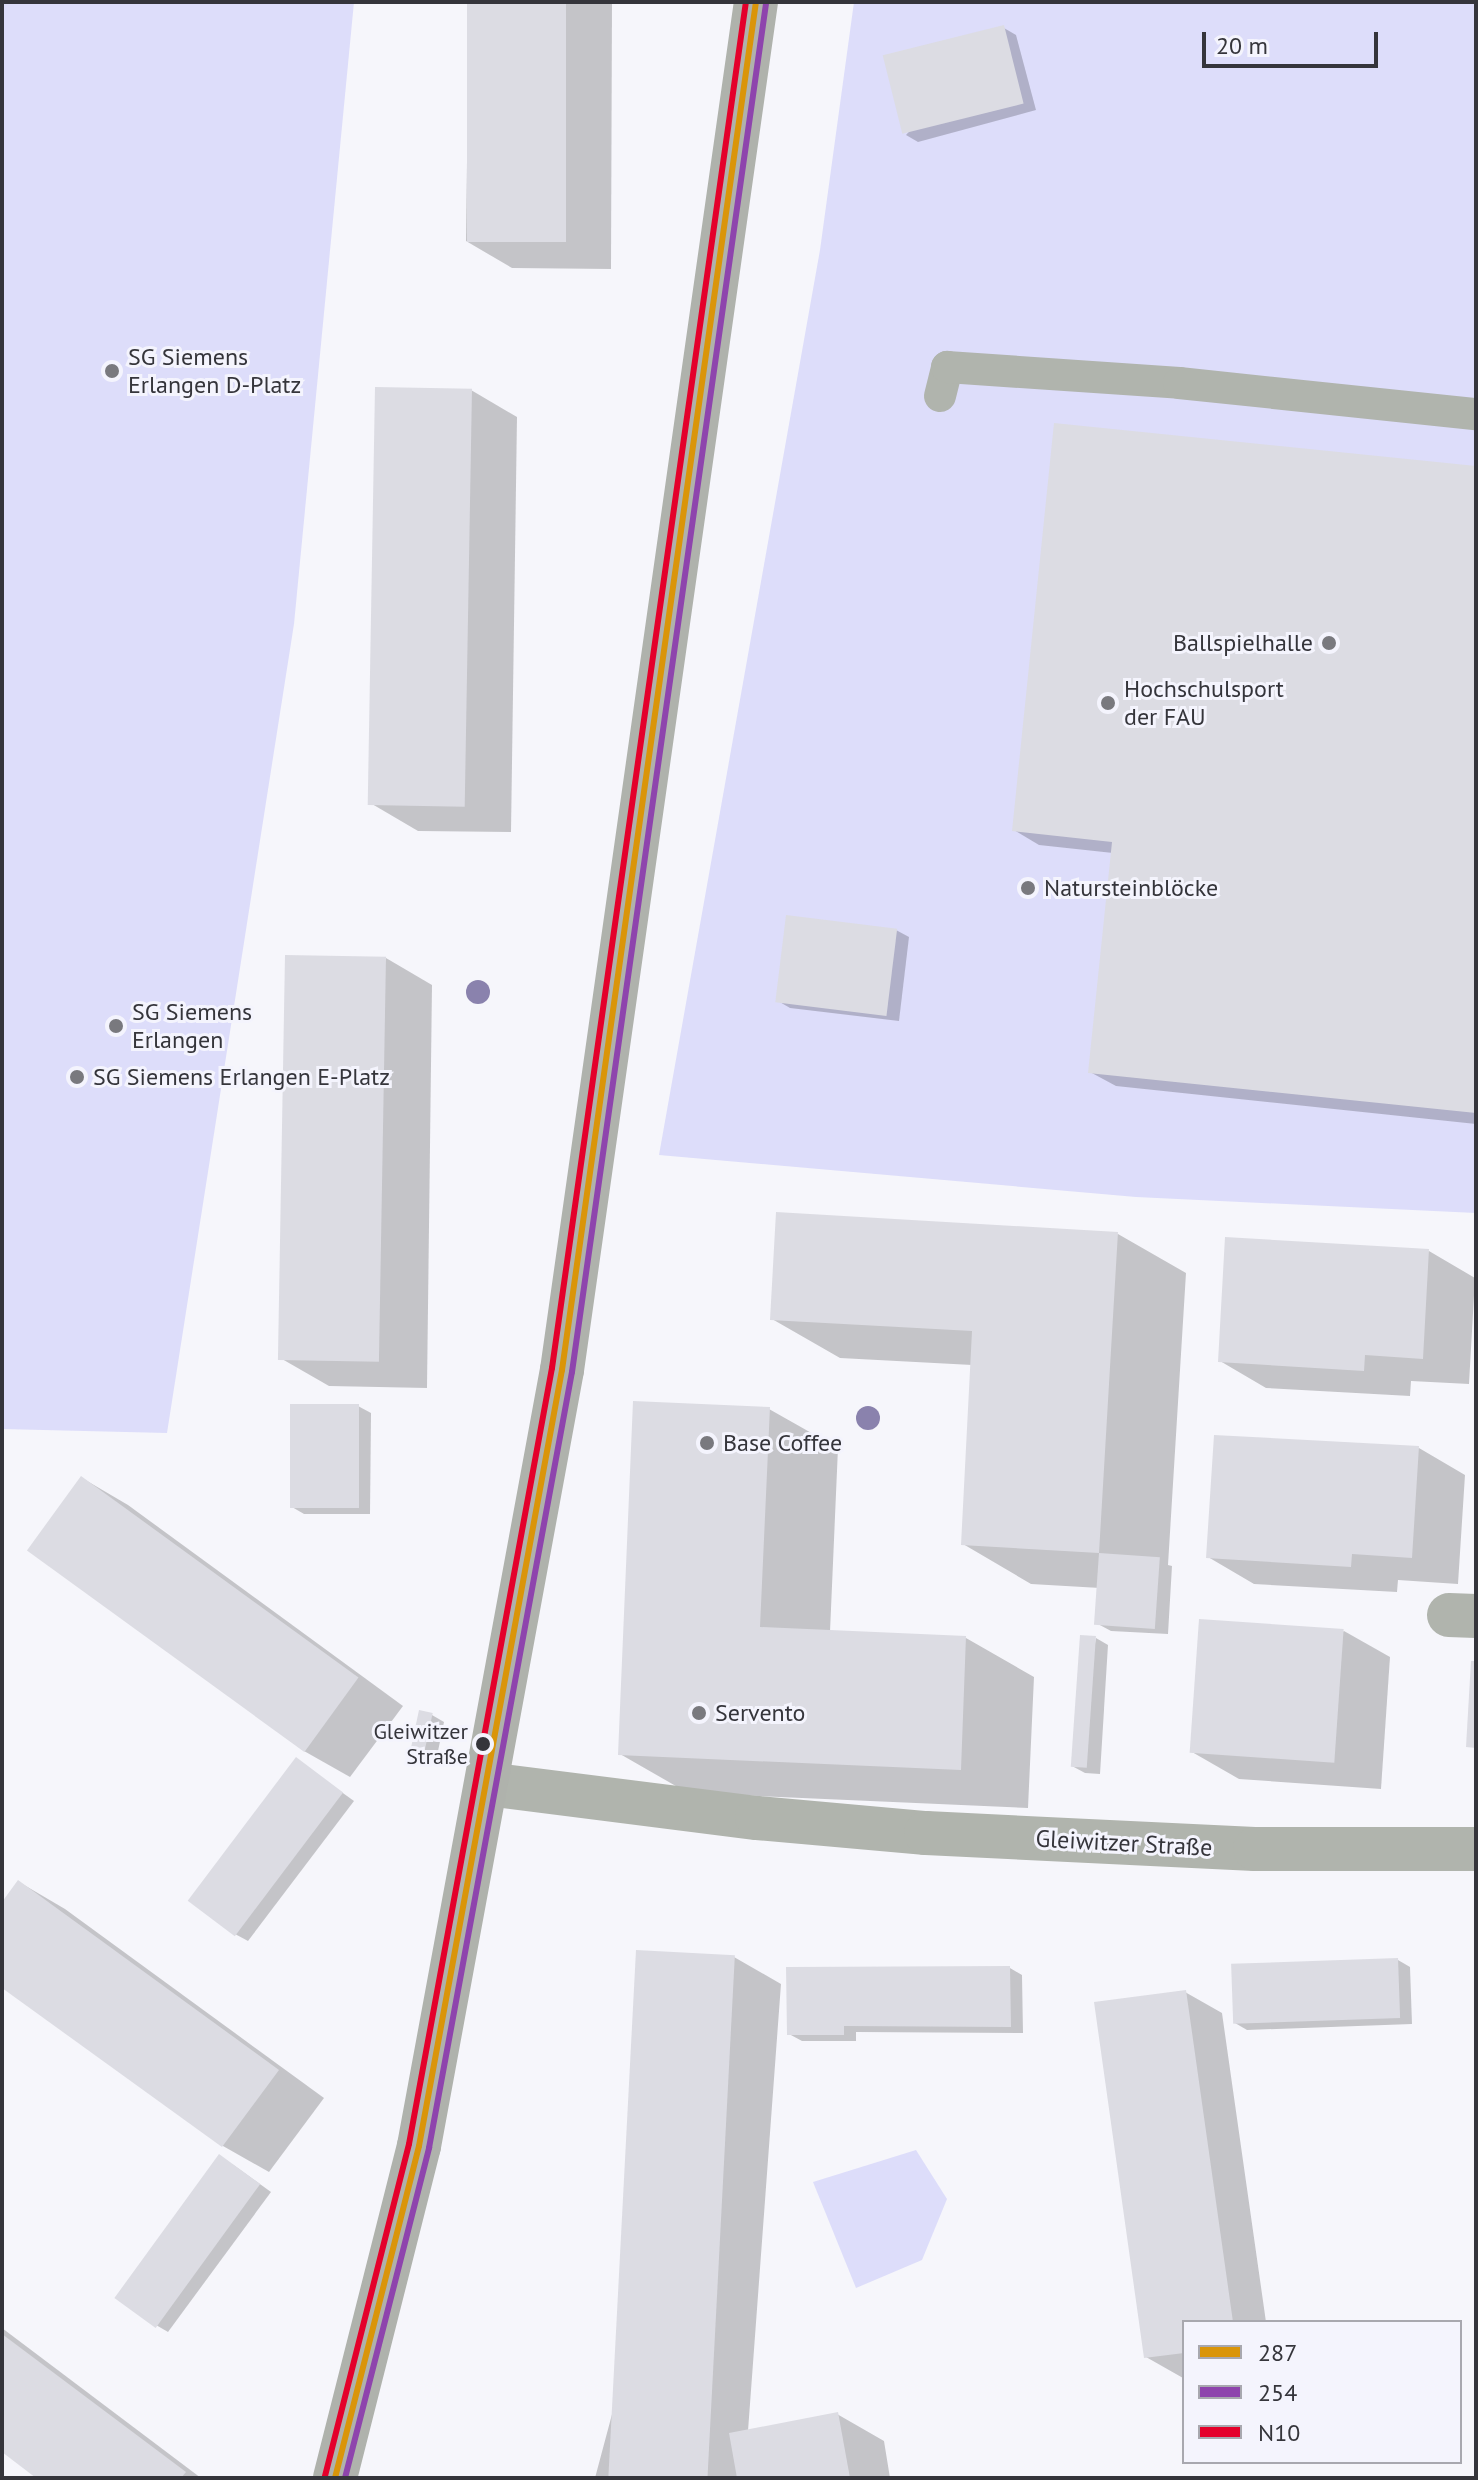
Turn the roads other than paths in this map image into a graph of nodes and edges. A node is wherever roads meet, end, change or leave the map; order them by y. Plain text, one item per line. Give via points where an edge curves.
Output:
1 (756, 2) edge
2 (940, 396) dead end
3 (1476, 414) edge
4 (487, 1784) junction
5 (1476, 1849) edge
6 (335, 2478) edge

1 - 4 street via 578,1265
2 - 3 lane via 947,367 1164,382
4 - 5 street, Gleiwitzer Straße via 926,1833 1255,1849
4 - 6 street via 419,2146

